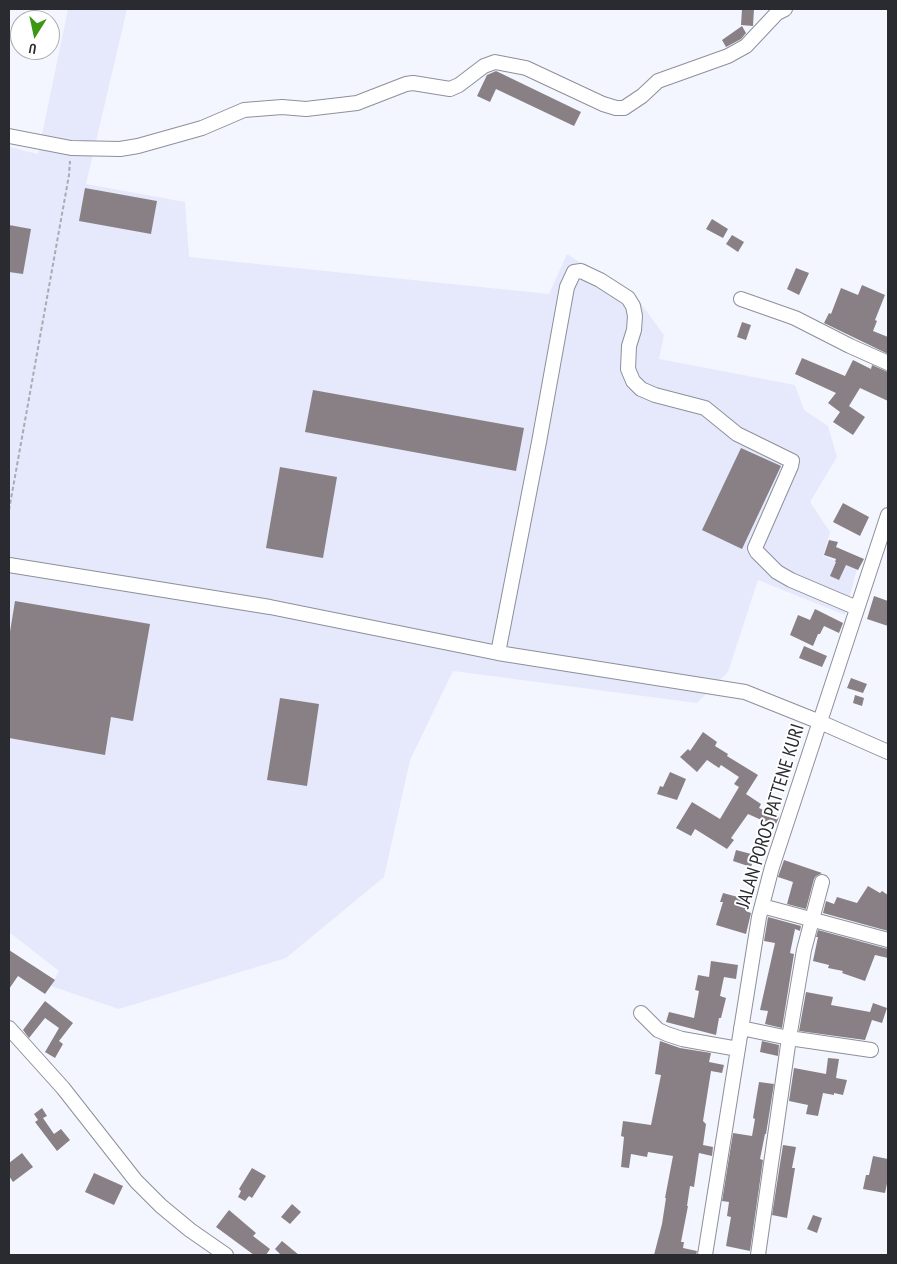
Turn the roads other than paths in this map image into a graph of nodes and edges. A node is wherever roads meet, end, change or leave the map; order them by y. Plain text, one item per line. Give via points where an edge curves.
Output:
1 (785, 9) edge
2 (9, 136) edge
3 (740, 299) dead end
4 (888, 363) edge
5 (888, 515) edge
6 (9, 565) edge
7 (857, 608) junction
8 (498, 653) junction
9 (820, 722) junction
10 (888, 752) edge
11 (822, 882) dead end
12 (762, 906) junction
13 (812, 919) junction
14 (888, 940) edge
15 (641, 1013) dead end
16 (9, 1028) edge
17 (741, 1028) junction
18 (789, 1038) junction
19 (738, 1049) junction
20 (871, 1050) dead end
21 (226, 1255) edge
22 (706, 1255) edge
23 (758, 1255) edge

1 - 2 street via 777,13 746,46 728,56 658,81 624,108 603,104 526,68 495,62 450,88 413,83 357,103 244,110 202,128 120,149 71,148
3 - 4 street via 795,318
5 - 7 street, JALAN POROS PATTENE KURI
6 - 8 street via 270,607
7 - 8 street via 777,572 755,548 792,461 737,434 705,408 641,389 628,369 629,346 634,330 633,306 628,298 581,271 574,272 567,287
7 - 9 street, JALAN POROS PATTENE KURI
8 - 9 street via 745,692
9 - 10 street
9 - 12 street, JALAN POROS PATTENE KURI
11 - 13 street
12 - 13 street
12 - 17 street, JALAN POROS PATTENE KURI
13 - 14 street
13 - 18 street
15 - 19 street via 658,1030 667,1034
16 - 21 street via 63,1088 136,1181 190,1230
17 - 18 street
17 - 19 street, JALAN POROS PATTENE KURI
18 - 20 street
18 - 23 street
19 - 22 street, JALAN POROS PATTENE KURI

